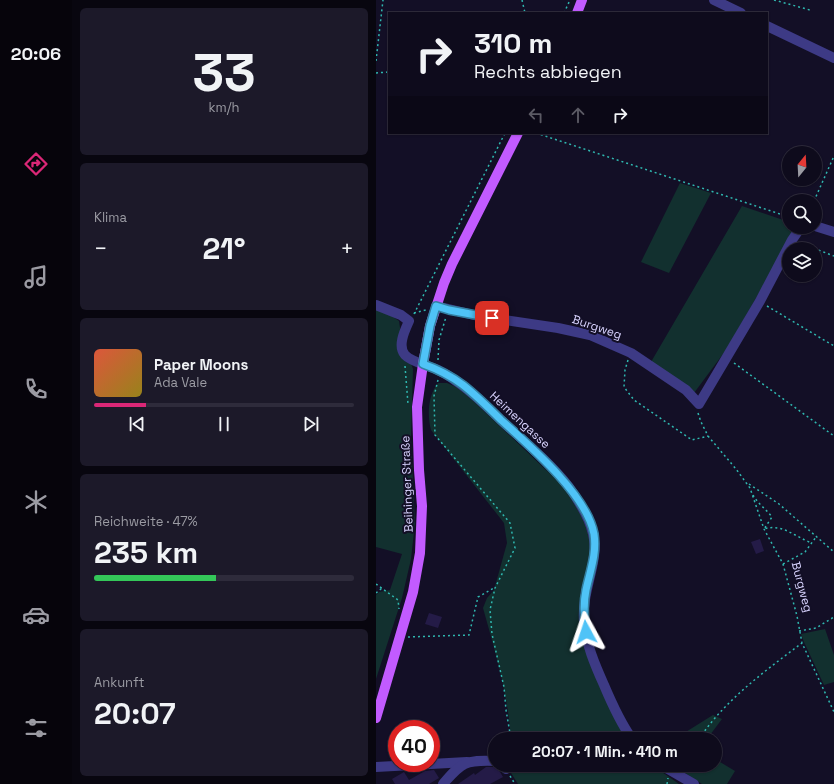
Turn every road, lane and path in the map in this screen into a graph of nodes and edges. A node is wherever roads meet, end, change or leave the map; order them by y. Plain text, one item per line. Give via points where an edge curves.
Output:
1 (383, 0) edge
2 (522, 0) edge
3 (570, 0) edge
4 (582, 0) edge
5 (714, 0) edge
6 (774, 0) edge
7 (810, 10) dead end
8 (525, 12) edge
9 (564, 12) edge
10 (577, 12) edge
11 (739, 12) edge
12 (768, 26) edge
13 (834, 58) edge
14 (376, 61) edge
15 (388, 72) edge
16 (376, 73) edge
17 (504, 134) edge
18 (517, 134) edge
19 (539, 134) edge
20 (834, 156) edge
21 (817, 194) edge
22 (782, 215) edge
23 (822, 228) edge
24 (834, 232) edge
25 (796, 234) edge
26 (792, 240) junction
27 (834, 256) edge
28 (760, 301) junction
29 (376, 305) edge
30 (436, 306) junction
31 (449, 310) junction
32 (834, 346) edge
33 (631, 353) junction
34 (404, 354) junction
35 (727, 358) junction
36 (423, 364) junction
37 (438, 370) junction
38 (699, 404) junction
39 (408, 406) dead end
40 (708, 436) junction
41 (834, 436) edge
42 (747, 483) junction
43 (750, 488) junction
44 (764, 529) junction
45 (816, 537) junction
46 (812, 543) junction
47 (834, 552) edge
48 (783, 564) junction
49 (376, 584) edge
50 (382, 588) junction
51 (495, 588) junction
52 (376, 593) edge
53 (402, 598) dead end
54 (834, 617) edge
55 (799, 632) junction
56 (400, 638) junction
57 (802, 643) junction
58 (834, 712) edge
59 (376, 718) edge
60 (510, 732) edge
61 (627, 732) edge
62 (704, 732) edge
63 (488, 761) edge
64 (467, 762) junction
65 (376, 767) edge
66 (673, 772) edge
67 (443, 784) edge
68 (694, 784) edge

1 - 14 path
2 - 8 path
3 - 9 path
4 - 10 main road
5 - 11 street
6 - 7 path
12 - 13 street
15 - 16 path
17 - 30 path via 414,313
18 - 30 main road, Beihinger Straße via 461,246
19 - 22 path
20 - 21 path
23 - 24 street
25 - 26 street
26 - 27 path
26 - 28 street
28 - 32 path
28 - 35 street
29 - 34 street via 409,321 403,337
30 - 31 street, Burgweg
30 - 36 main road, Beihinger Straße
31 - 33 street, Burgweg via 590,335
31 - 37 path via 439,340
33 - 38 street, Burgweg via 686,390
33 - 40 path via 625,370 624,387 634,400 692,440
34 - 36 street, Heimengasse
34 - 39 path
35 - 38 street
35 - 41 path
36 - 37 street, Heimengasse
36 - 56 main road, Beihinger Straße via 417,407 422,506 420,553 413,592
37 - 51 path via 434,396 435,434 510,523 514,548
37 - 61 street, Heimengasse via 463,386 544,460 568,487 587,516 593,532 595,549 584,604 584,622 588,643
38 - 40 path, Burgweg via 701,422
40 - 42 path, Burgweg
42 - 43 path, Burgweg
42 - 45 path via 779,504
43 - 44 path, Burgweg
43 - 44 path via 758,503 772,517
44 - 46 path via 781,528
44 - 48 path, Burgweg
45 - 46 path
45 - 47 path
46 - 48 path via 805,552
48 - 55 path, Burgweg
49 - 50 path
50 - 52 path
50 - 53 path via 398,600 399,611
51 - 56 path via 478,597 469,635
51 - 60 path via 490,610 492,634 504,687
54 - 55 path via 816,628
55 - 57 path, Burgweg
56 - 59 main road, Beihinger Straße
57 - 58 path, Burgweg
57 - 62 path via 754,680
63 - 64 street
64 - 65 street
64 - 67 street via 456,769
66 - 68 street

